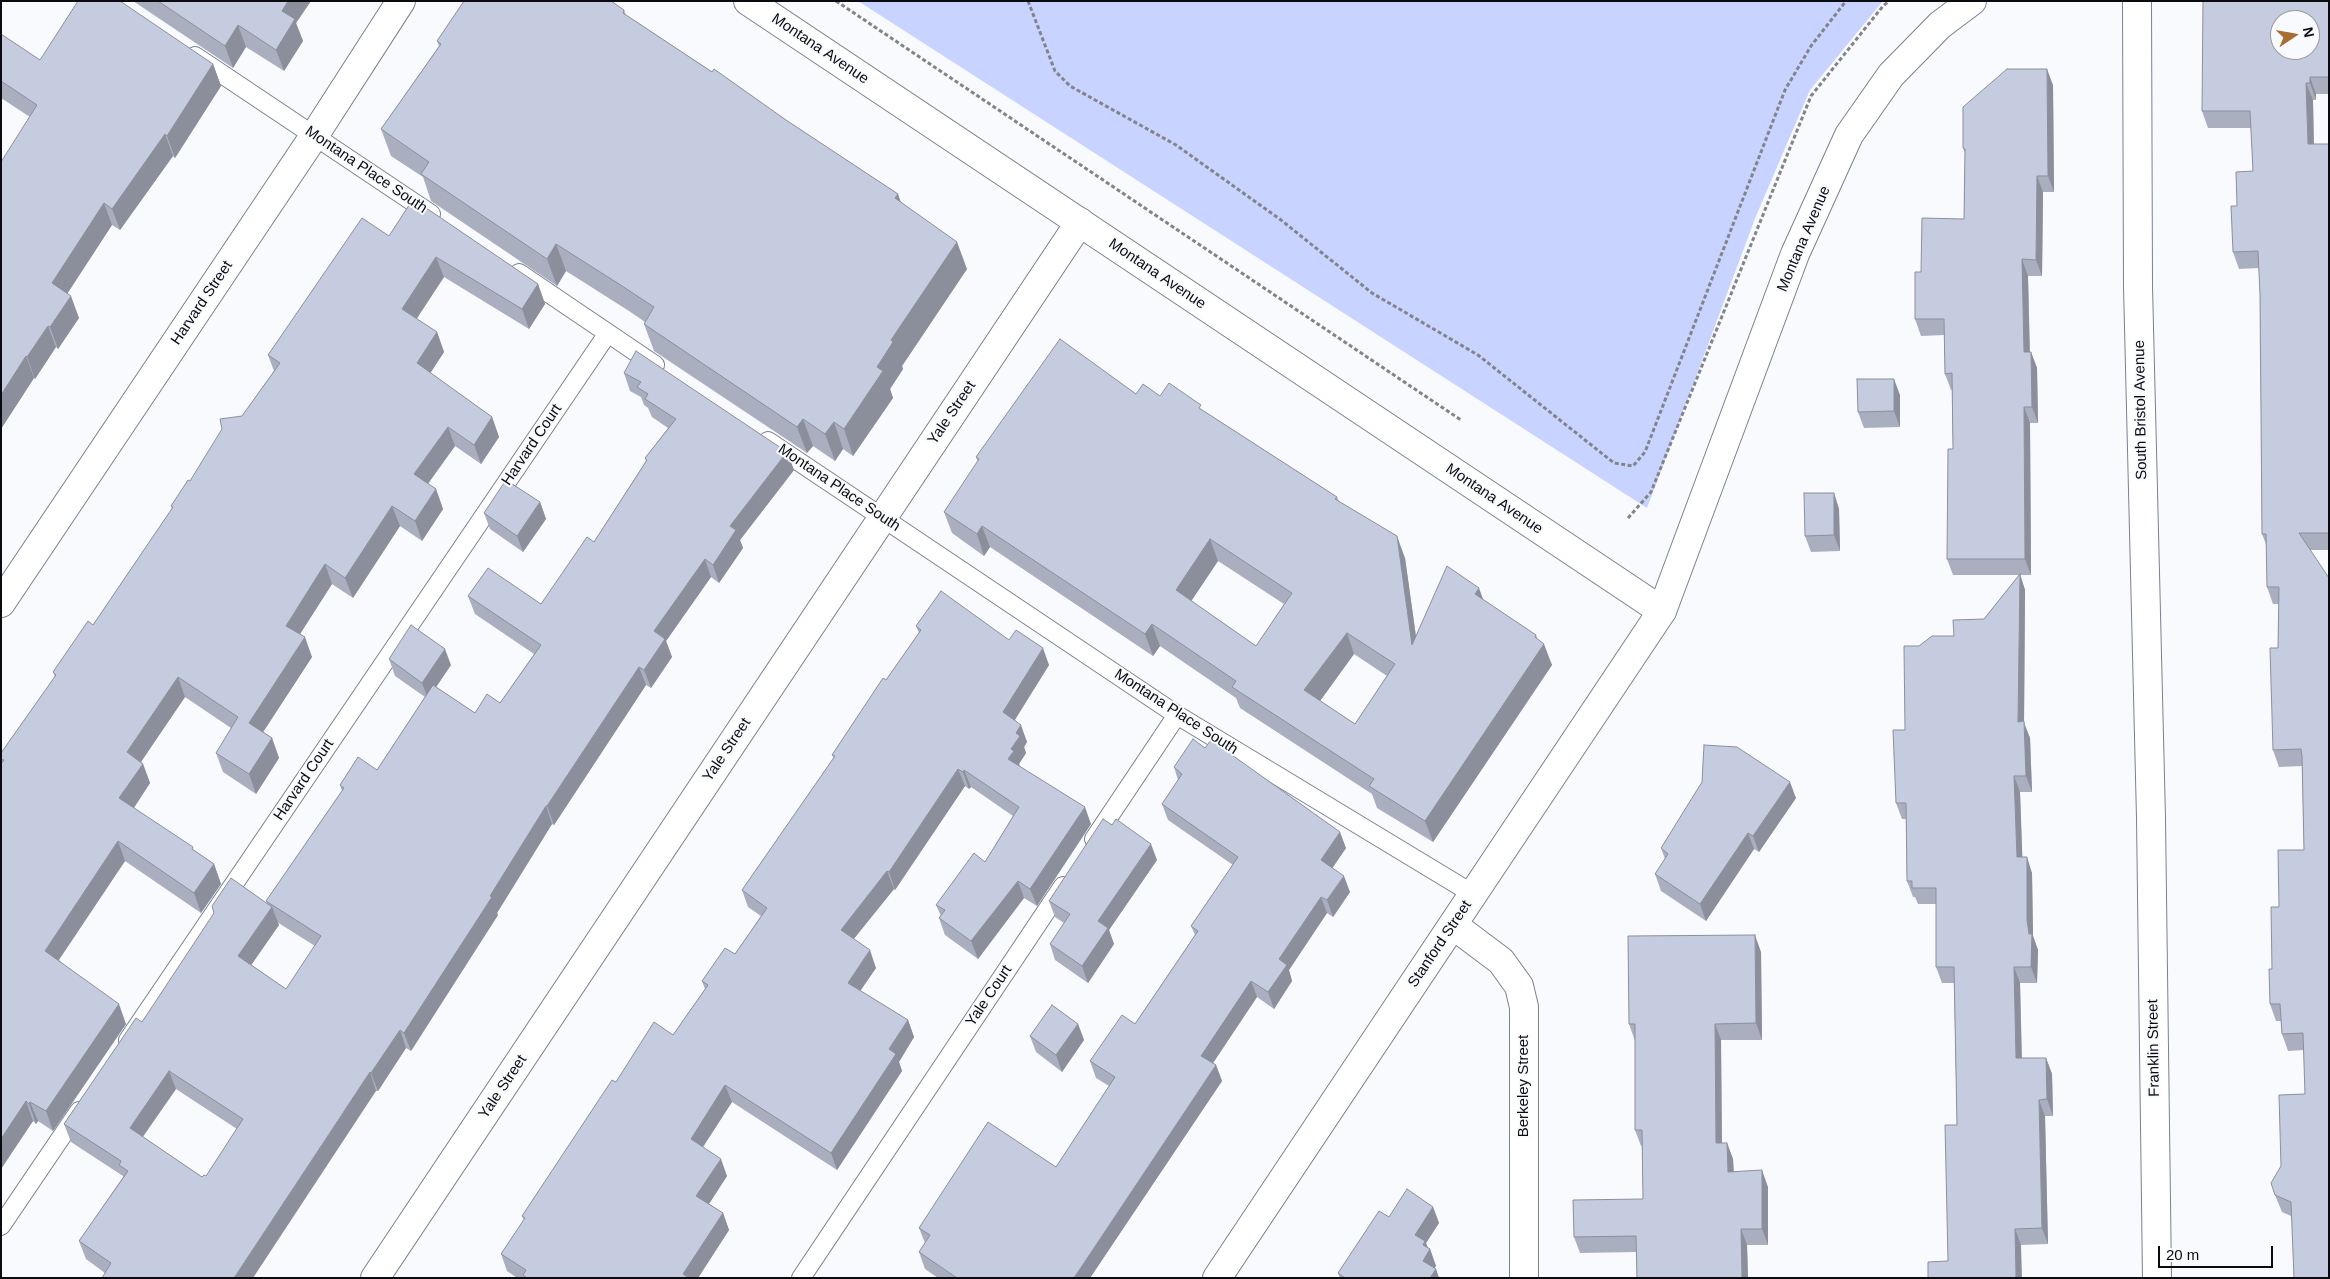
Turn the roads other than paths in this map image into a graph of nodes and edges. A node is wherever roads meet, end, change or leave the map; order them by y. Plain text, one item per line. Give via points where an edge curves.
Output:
1 (401, 1) edge
2 (748, 1) edge
3 (1972, 1) edge
4 (2137, 1) edge
5 (178, 44) edge
6 (314, 136) junction
7 (1080, 222) junction
8 (445, 223) edge
9 (502, 262) edge
10 (608, 333) junction
11 (672, 376) edge
12 (753, 430) edge
13 (883, 517) junction
14 (1, 603) edge
15 (1662, 611) junction
16 (1177, 715) junction
17 (2151, 818) joint
18 (1083, 856) edge
19 (1072, 872) edge
20 (1473, 894) junction
21 (1453, 925) junction
22 (119, 1053) edge
23 (91, 1094) edge
24 (1, 1226) edge
25 (375, 1278) edge
26 (801, 1278) edge
27 (1217, 1278) edge
28 (1524, 1278) edge
29 (2157, 1278) edge

1 - 6 street, Harvard Street
2 - 7 street, Montana Avenue
3 - 15 street, Montana Avenue via 1940,25 1891,75 1849,135 1796,254
4 - 17 street, South Bristol Avenue via 2138,286
5 - 6 lane, Montana Place South
6 - 8 lane, Montana Place South
6 - 14 street, Harvard Street
7 - 13 street, Yale Street
7 - 15 street, Montana Avenue
9 - 10 lane
10 - 11 lane
10 - 22 lane, Harvard Court
12 - 13 lane, Montana Place South
13 - 16 lane, Montana Place South
13 - 25 street, Yale Street
15 - 20 street, Stanford Street
16 - 18 lane
16 - 20 lane, Montana Place South
17 - 29 street, Franklin Street
19 - 26 lane, Yale Court
20 - 21 street, Stanford Street
21 - 27 street, Stanford Street
21 - 28 street, Berkeley Street via 1502,961 1519,986 1524,1007
23 - 24 lane

